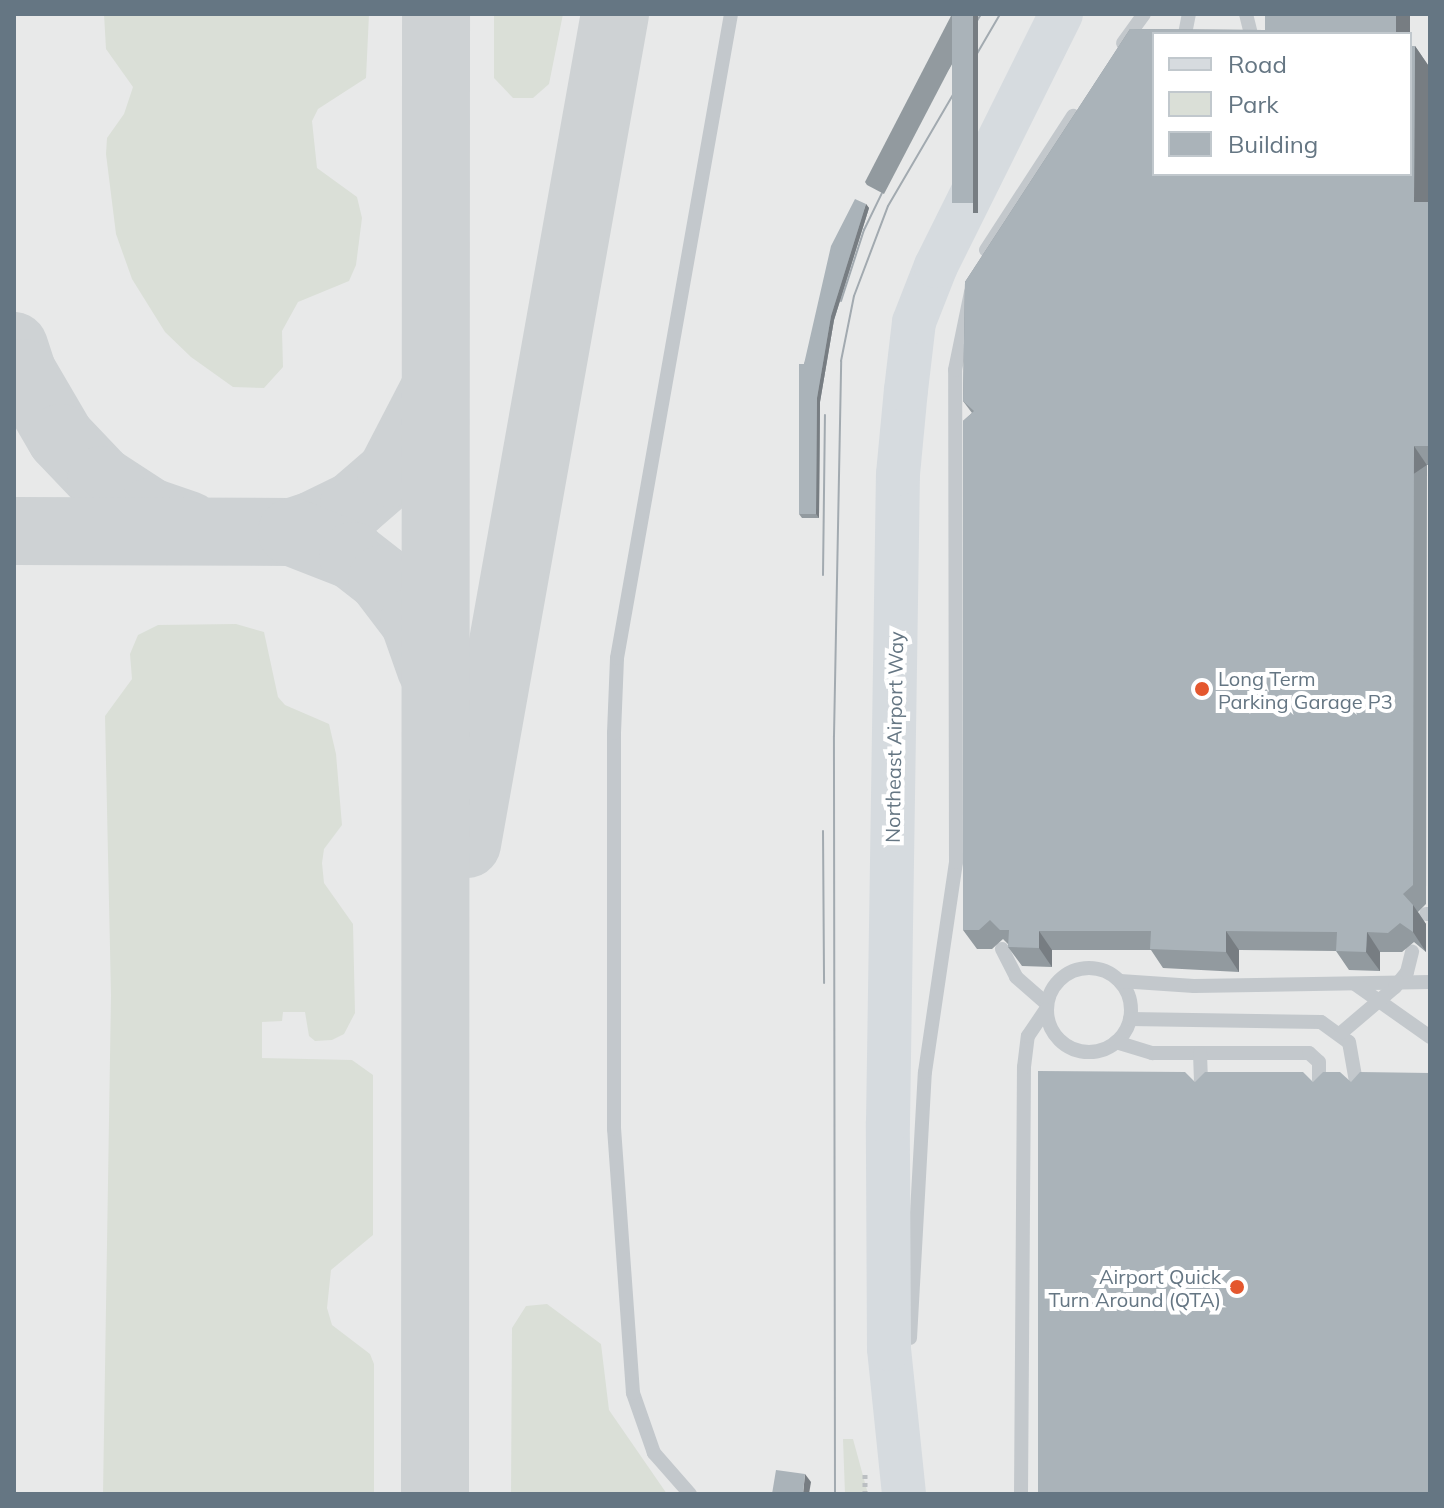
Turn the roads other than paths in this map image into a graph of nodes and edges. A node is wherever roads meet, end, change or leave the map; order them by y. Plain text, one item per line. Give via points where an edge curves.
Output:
1 (731, 14) edge
2 (1061, 14) edge
3 (1085, 14) edge
4 (1144, 14) edge
5 (1111, 60) edge
6 (1031, 80) junction
7 (1085, 99) edge
8 (956, 428) junction
9 (977, 430) edge
10 (1002, 949) edge
11 (1412, 952) edge
12 (1120, 981) junction
13 (1351, 982) junction
14 (1430, 982) edge
15 (1047, 1006) junction
16 (1130, 1019) junction
17 (1341, 1033) junction
18 (1430, 1037) edge
19 (1116, 1042) junction
20 (1200, 1053) junction
21 (1201, 1080) edge
22 (1319, 1080) edge
23 (1356, 1080) edge
24 (902, 1487) edge
25 (690, 1494) edge
26 (1021, 1494) edge

1 - 25 lane via 624,613 614,733 614,1129 633,1393 654,1453
2 - 6 main road, Northeast Airport Way
3 - 6 main road
4 - 5 lane
6 - 24 main road, Northeast Airport Way via 936,266 914,322 906,390 898,489 888,1122 889,1349
7 - 8 lane via 979,269 964,311 955,370
8 - 9 lane
8 - 24 lane via 956,862 925,1072
10 - 15 lane via 1016,977
11 - 17 lane via 1407,972 1395,987
12 - 13 lane via 1181,986
12 - 15 lane via 1109,972 1083,967 1059,980
12 - 16 lane via 1130,999
13 - 14 lane
13 - 18 lane via 1377,995
15 - 19 lane via 1054,1034 1077,1050 1104,1049
15 - 26 lane via 1028,1036 1024,1067
16 - 17 lane via 1321,1022
16 - 19 lane
17 - 23 lane via 1353,1050
19 - 20 lane via 1152,1053
20 - 21 lane
20 - 22 lane via 1309,1053 1319,1062

